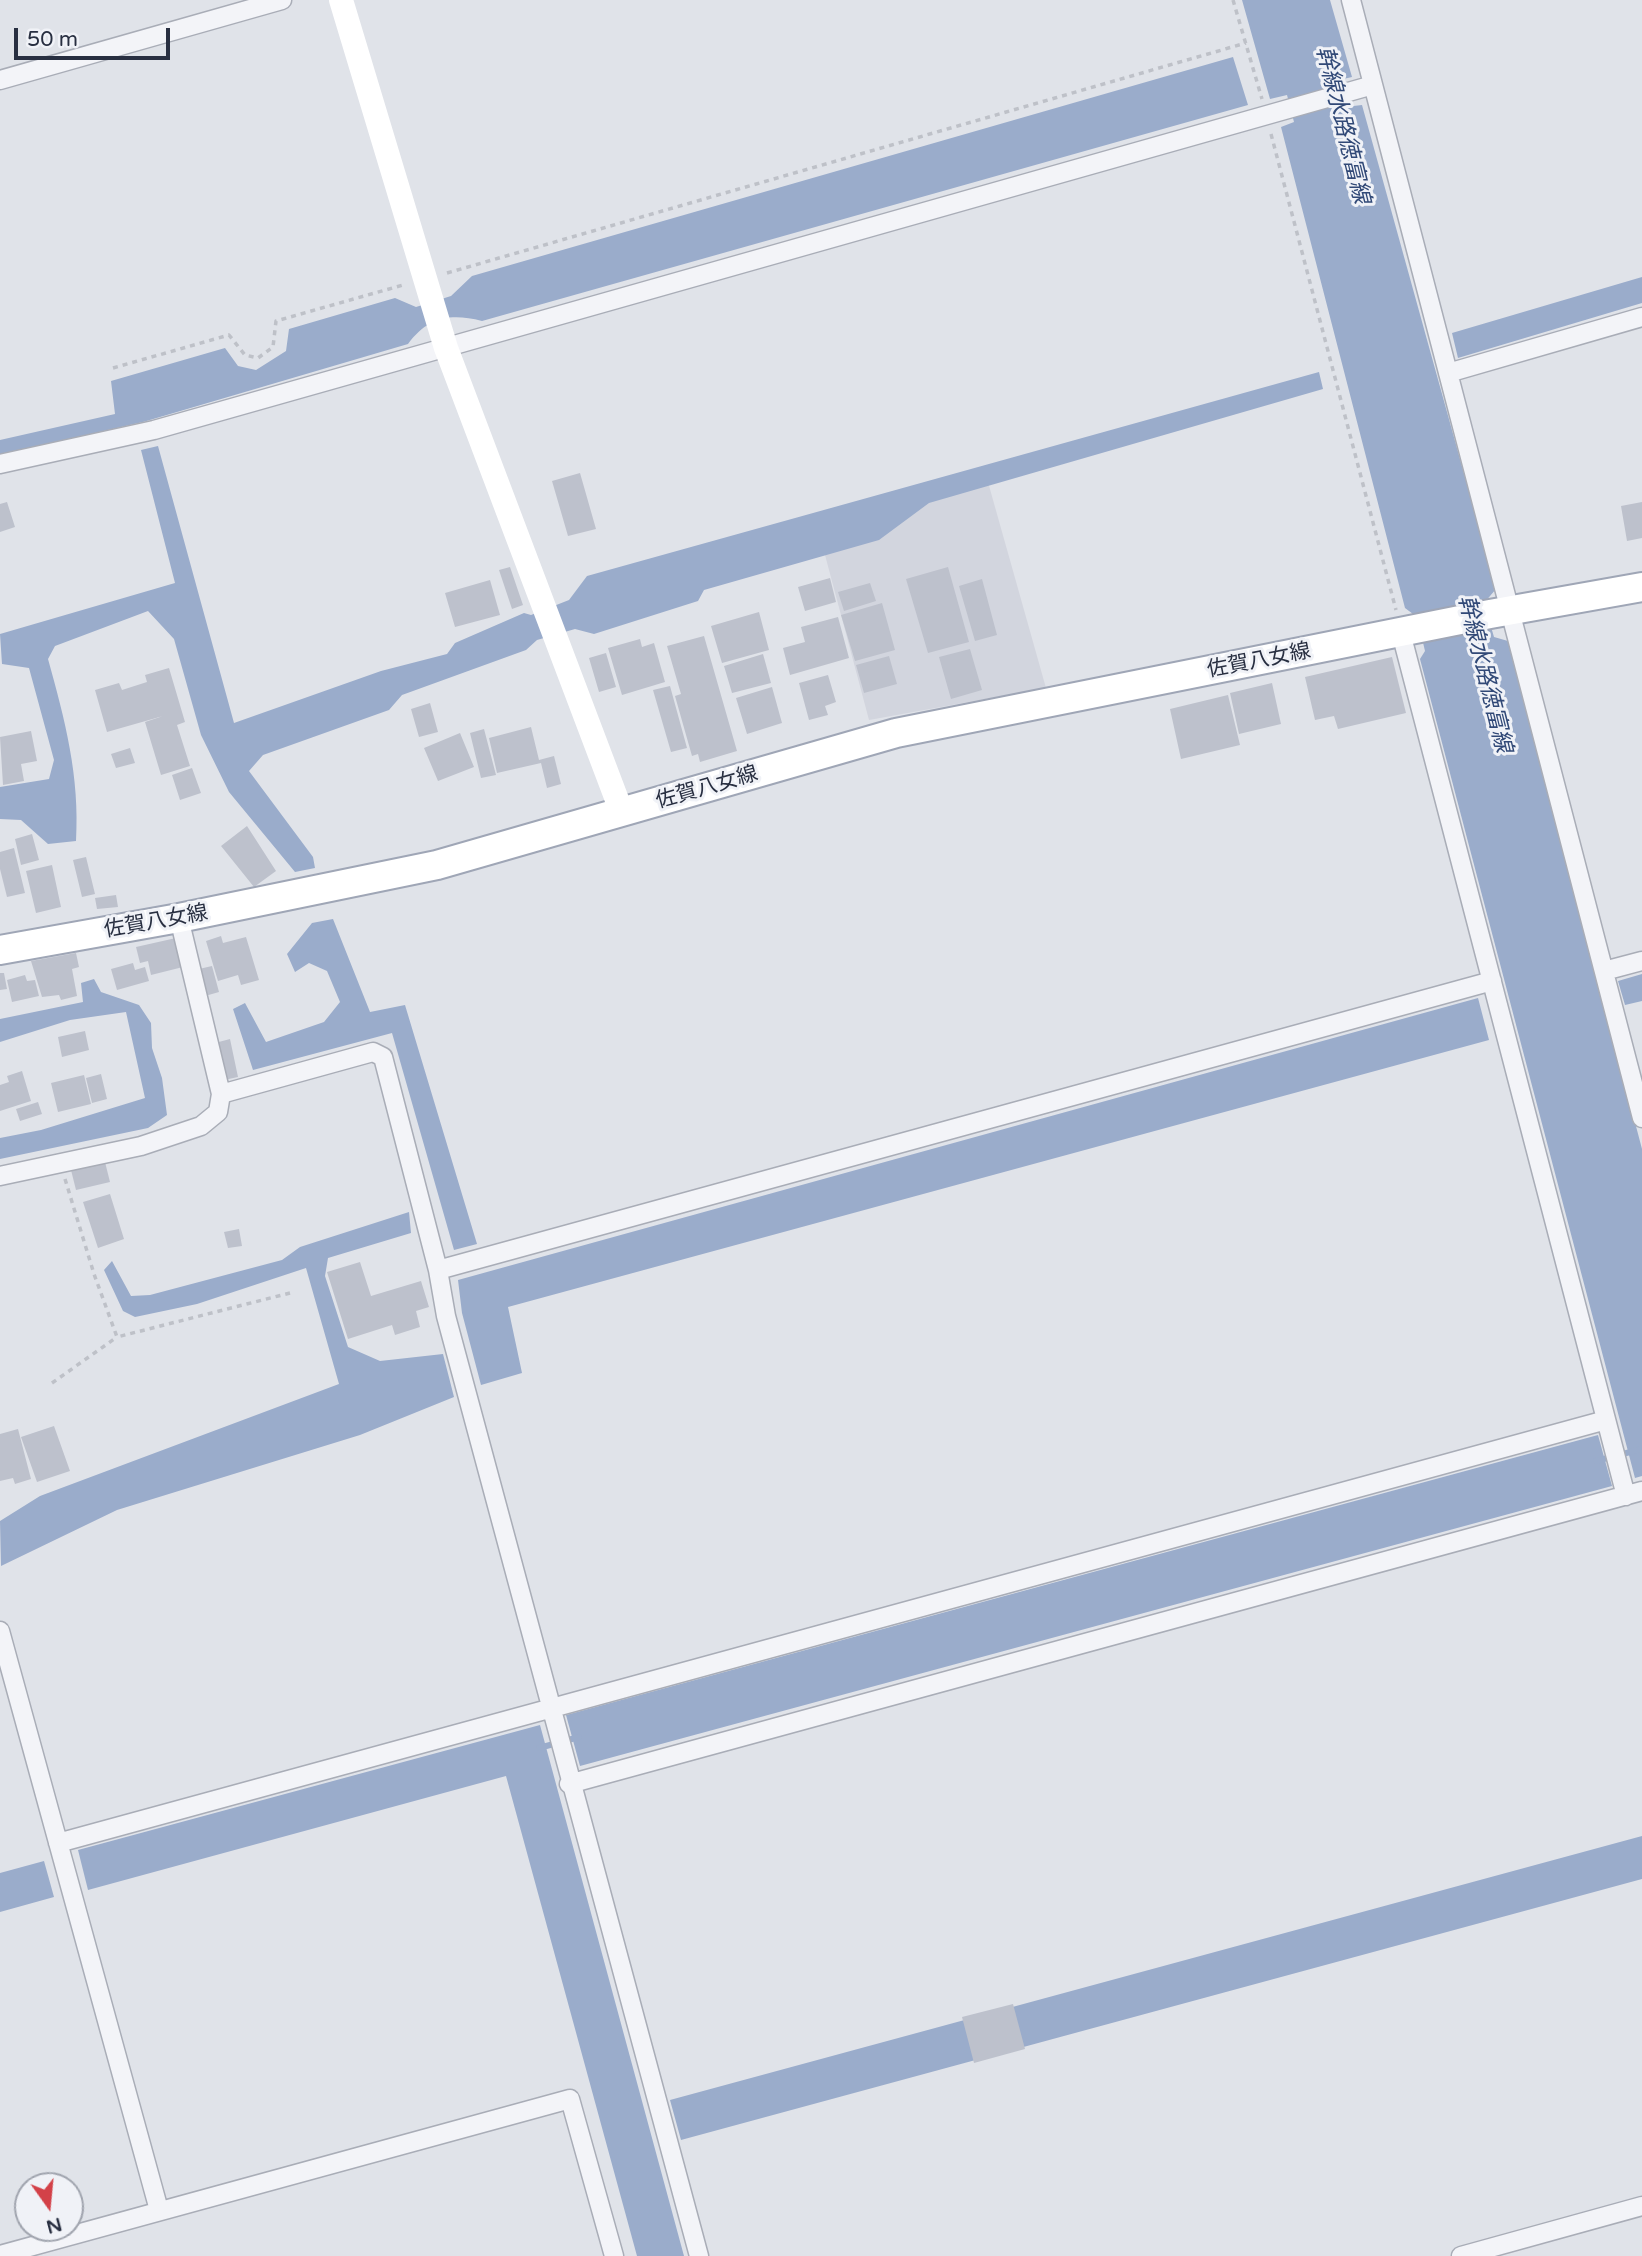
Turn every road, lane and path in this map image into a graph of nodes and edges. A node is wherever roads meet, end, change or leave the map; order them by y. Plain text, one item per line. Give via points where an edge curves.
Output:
1 (282, 0) edge
2 (341, 0) edge
3 (1233, 0) edge
4 (1351, 0) edge
5 (1246, 43) junction
6 (0, 80) edge
7 (1365, 88) junction
8 (1274, 113) junction
9 (426, 287) junction
10 (1642, 317) edge
11 (444, 340) junction
12 (113, 368) dead end
13 (1448, 373) junction
14 (0, 464) edge
15 (1642, 587) edge
16 (1500, 612) junction
17 (1408, 631) junction
18 (622, 813) junction
19 (179, 918) junction
20 (0, 950) edge
21 (1642, 961) edge
22 (1604, 971) junction
23 (1492, 981) junction
24 (221, 1094) junction
25 (1642, 1118) edge
26 (61, 1163) junction
27 (0, 1175) edge
28 (438, 1270) junction
29 (290, 1293) dead end
30 (117, 1337) junction
31 (52, 1383) dead end
32 (1606, 1420) junction
33 (1634, 1494) edge
34 (0, 1631) edge
35 (550, 1709) junction
36 (569, 1784) junction
37 (58, 1843) junction
38 (1642, 2206) edge
39 (159, 2210) junction
40 (0, 2255) edge
41 (614, 2256) edge
42 (699, 2256) edge
43 (1461, 2256) edge

1 - 6 street
2 - 9 street
3 - 5 path
4 - 7 street
5 - 8 path
5 - 9 path
7 - 8 street
7 - 13 street
8 - 11 street
8 - 17 path
9 - 11 street
9 - 12 path via 276,321 273,347 257,358 245,355 229,335
10 - 13 street
11 - 14 street via 154,430
11 - 18 street
13 - 16 street
15 - 16 main road
16 - 17 main road, 佐賀八女線
16 - 22 street
17 - 18 main road, 佐賀八女線 via 896,733
17 - 23 street
18 - 19 main road, 佐賀八女線 via 436,865
19 - 20 main road, 佐賀八女線
19 - 24 street
21 - 22 street
22 - 25 street
23 - 28 street
23 - 32 street
24 - 26 street via 218,1112 201,1126 141,1146
24 - 28 street via 373,1052 383,1057
26 - 27 street
26 - 30 path
28 - 35 street via 446,1316
29 - 30 path
30 - 31 path
32 - 33 street
32 - 35 street
33 - 36 street
34 - 37 street
35 - 36 street
35 - 37 street
36 - 42 street
37 - 39 street
38 - 43 street
39 - 40 street
39 - 41 street via 570,2099

